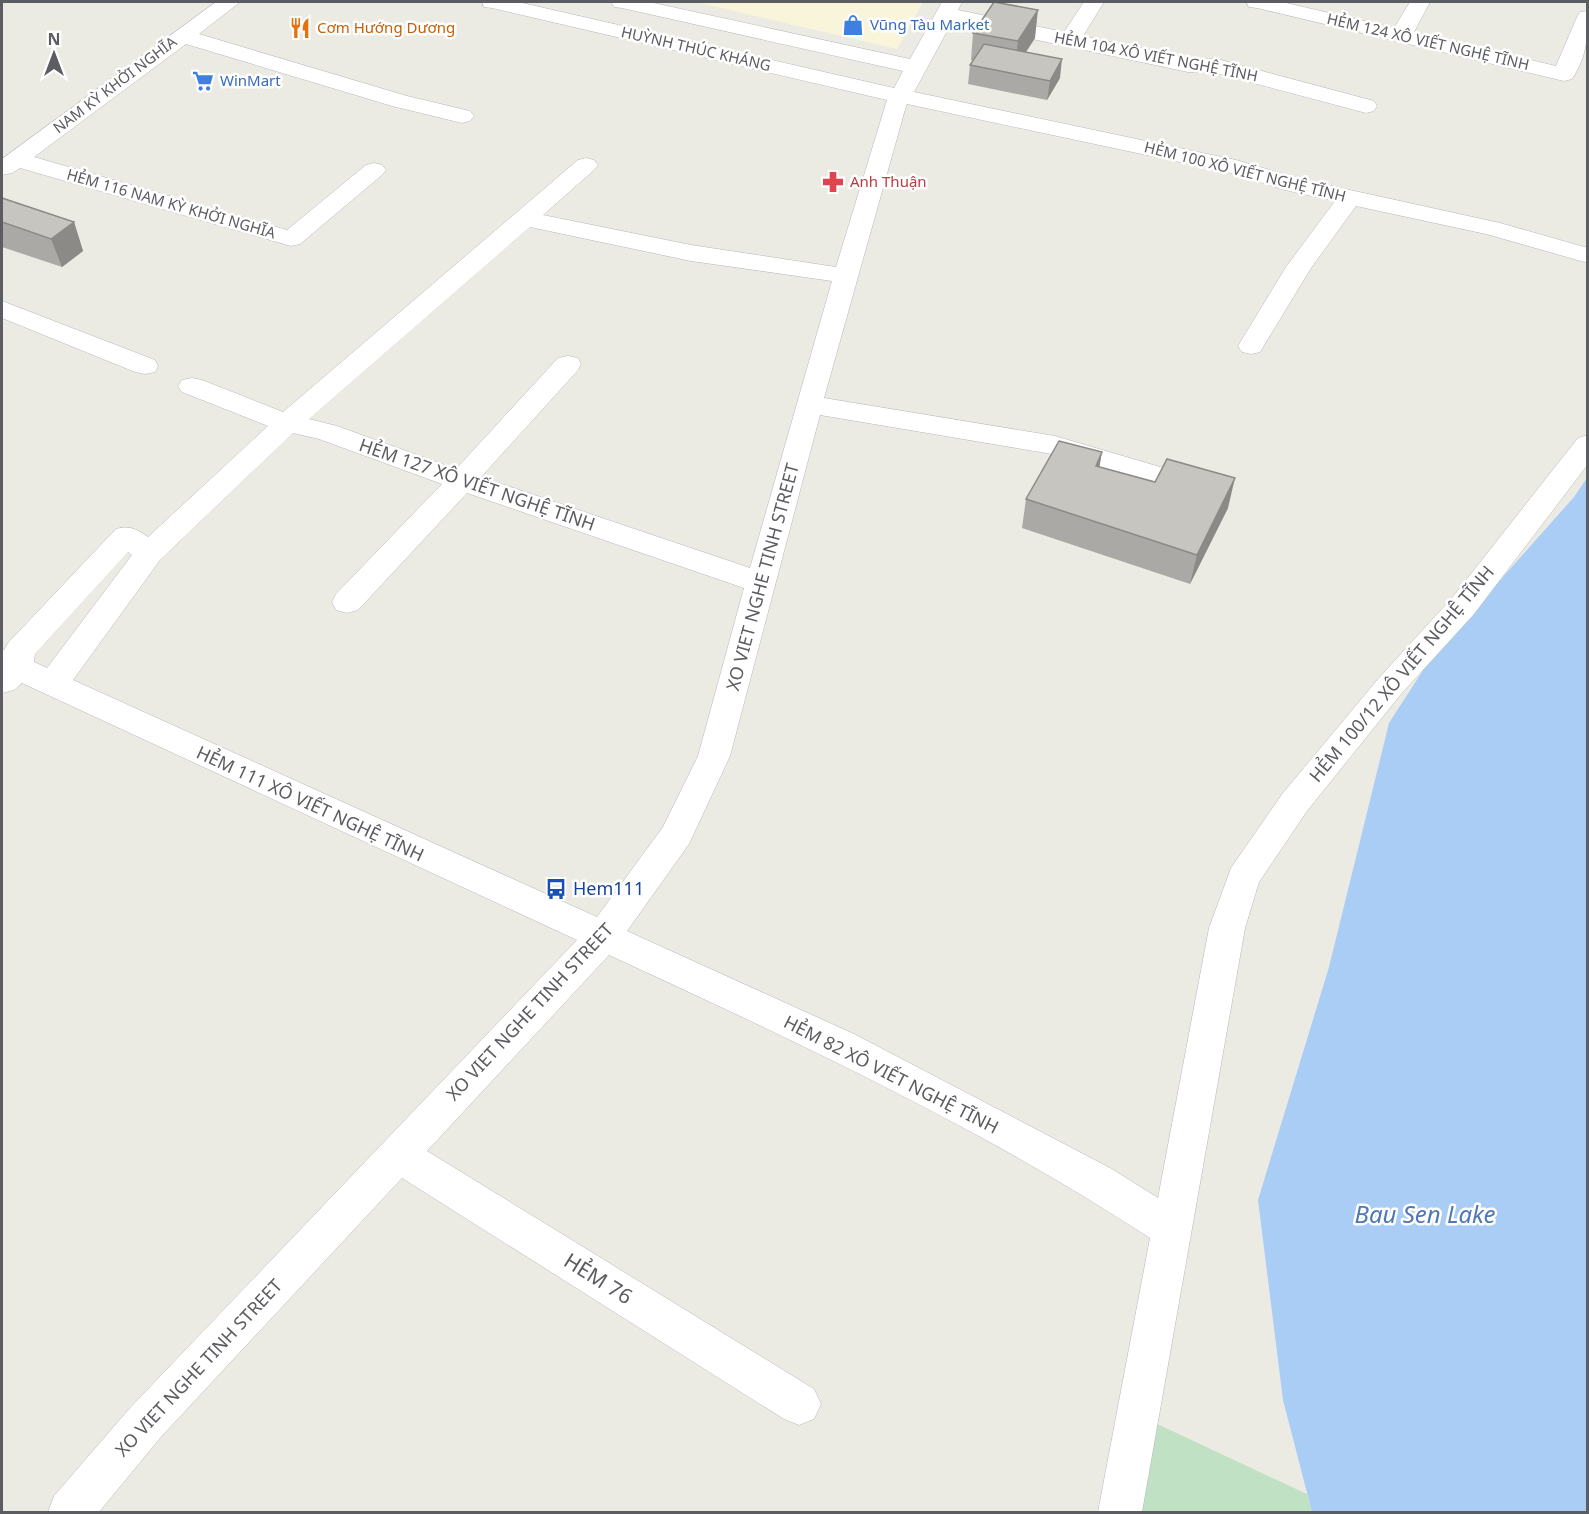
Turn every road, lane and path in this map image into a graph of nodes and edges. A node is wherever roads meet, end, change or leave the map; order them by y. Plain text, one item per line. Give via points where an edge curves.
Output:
1 (229, 2) edge
2 (492, 2) edge
3 (622, 2) edge
4 (1094, 2) edge
5 (1257, 2) edge
6 (1420, 2) edge
7 (948, 8) edge
8 (1587, 17) edge
9 (181, 36) junction
10 (1400, 37) junction
11 (1070, 40) junction
12 (916, 67) junction
13 (900, 96) junction
14 (1366, 106) dead end
15 (462, 116) dead end
16 (9, 164) edge
17 (586, 165) dead end
18 (374, 170) dead end
19 (1350, 197) junction
20 (524, 219) junction
21 (1587, 256) edge
22 (846, 276) junction
23 (2, 309) edge
24 (1251, 346) dead end
25 (568, 364) dead end
26 (144, 366) dead end
27 (192, 386) dead end
28 (809, 404) junction
29 (287, 423) junction
30 (1587, 444) edge
31 (462, 481) junction
32 (1206, 491) edge
33 (149, 553) junction
34 (762, 582) junction
35 (347, 602) dead end
36 (7, 671) edge
37 (51, 685) junction
38 (602, 938) junction
39 (397, 1154) junction
40 (1171, 1229) junction
41 (799, 1404) dead end
42 (70, 1512) edge
43 (1120, 1512) edge

1 - 9 street, NAM KỲ KHỞI NGHĨA
2 - 13 street, HUỲNH THÚC KHÁNG
3 - 12 street, HUỲNH THÚC KHÁNG
4 - 11 street
5 - 10 street, HẺM 124 XÔ VIẾT NGHỆ TĨNH
6 - 10 street
7 - 11 street, HẺM 104 XÔ VIẾT NGHỆ TĨNH
7 - 12 street, XO VIET NGHE TINH STREET
8 - 10 street, HẺM 124 XÔ VIẾT NGHỆ TĨNH via 1564,74
9 - 15 street
9 - 16 street, NAM KỲ KHỞI NGHĨA
11 - 14 street, HẺM 104 XÔ VIẾT NGHỆ TĨNH via 1188,65 1218,66
12 - 13 street, XO VIET NGHE TINH STREET
13 - 19 street, HẺM 100 XÔ VIẾT NGHỆ TĨNH via 1236,166
13 - 22 street, XO VIET NGHE TINH STREET
16 - 18 street, HẺM 116 NAM KỲ KHỞI NGHĨA via 291,239
17 - 20 street
19 - 21 street, HẺM 100 XÔ VIẾT NGHỆ TĨNH via 1491,228
19 - 24 street via 1299,267
20 - 22 street via 691,253
20 - 29 street
22 - 28 street, XO VIET NGHE TINH STREET
23 - 26 street
25 - 31 street
27 - 29 street, HẺM 127 XÔ VIẾT NGHỆ TĨNH
28 - 32 street via 1055,445
28 - 34 street, XO VIET NGHE TINH STREET
29 - 31 street, HẺM 127 XÔ VIẾT NGHỆ TĨNH via 327,432
29 - 33 street
30 - 40 street, HẺM 100/12 XÔ VIẾT NGHỆ TĨNH via 1463,606 1390,686 1295,802 1243,878 1227,927
31 - 34 street, HẺM 127 XÔ VIẾT NGHỆ TĨNH
31 - 35 street
33 - 36 street via 126,536 19,651
33 - 37 street
34 - 38 street, XO VIET NGHE TINH STREET via 714,756 677,835
36 - 37 street, HẺM 111 XÔ VIẾT NGHỆ TĨNH
37 - 38 street, HẺM 111 XÔ VIẾT NGHỆ TĨNH
38 - 39 street, XO VIET NGHE TINH STREET
38 - 40 street, HẺM 82 XÔ VIẾT NGHỆ TĨNH via 841,1046 1098,1182
39 - 41 street, HẺM 76
39 - 42 street, XO VIET NGHE TINH STREET via 145,1423
40 - 43 street

